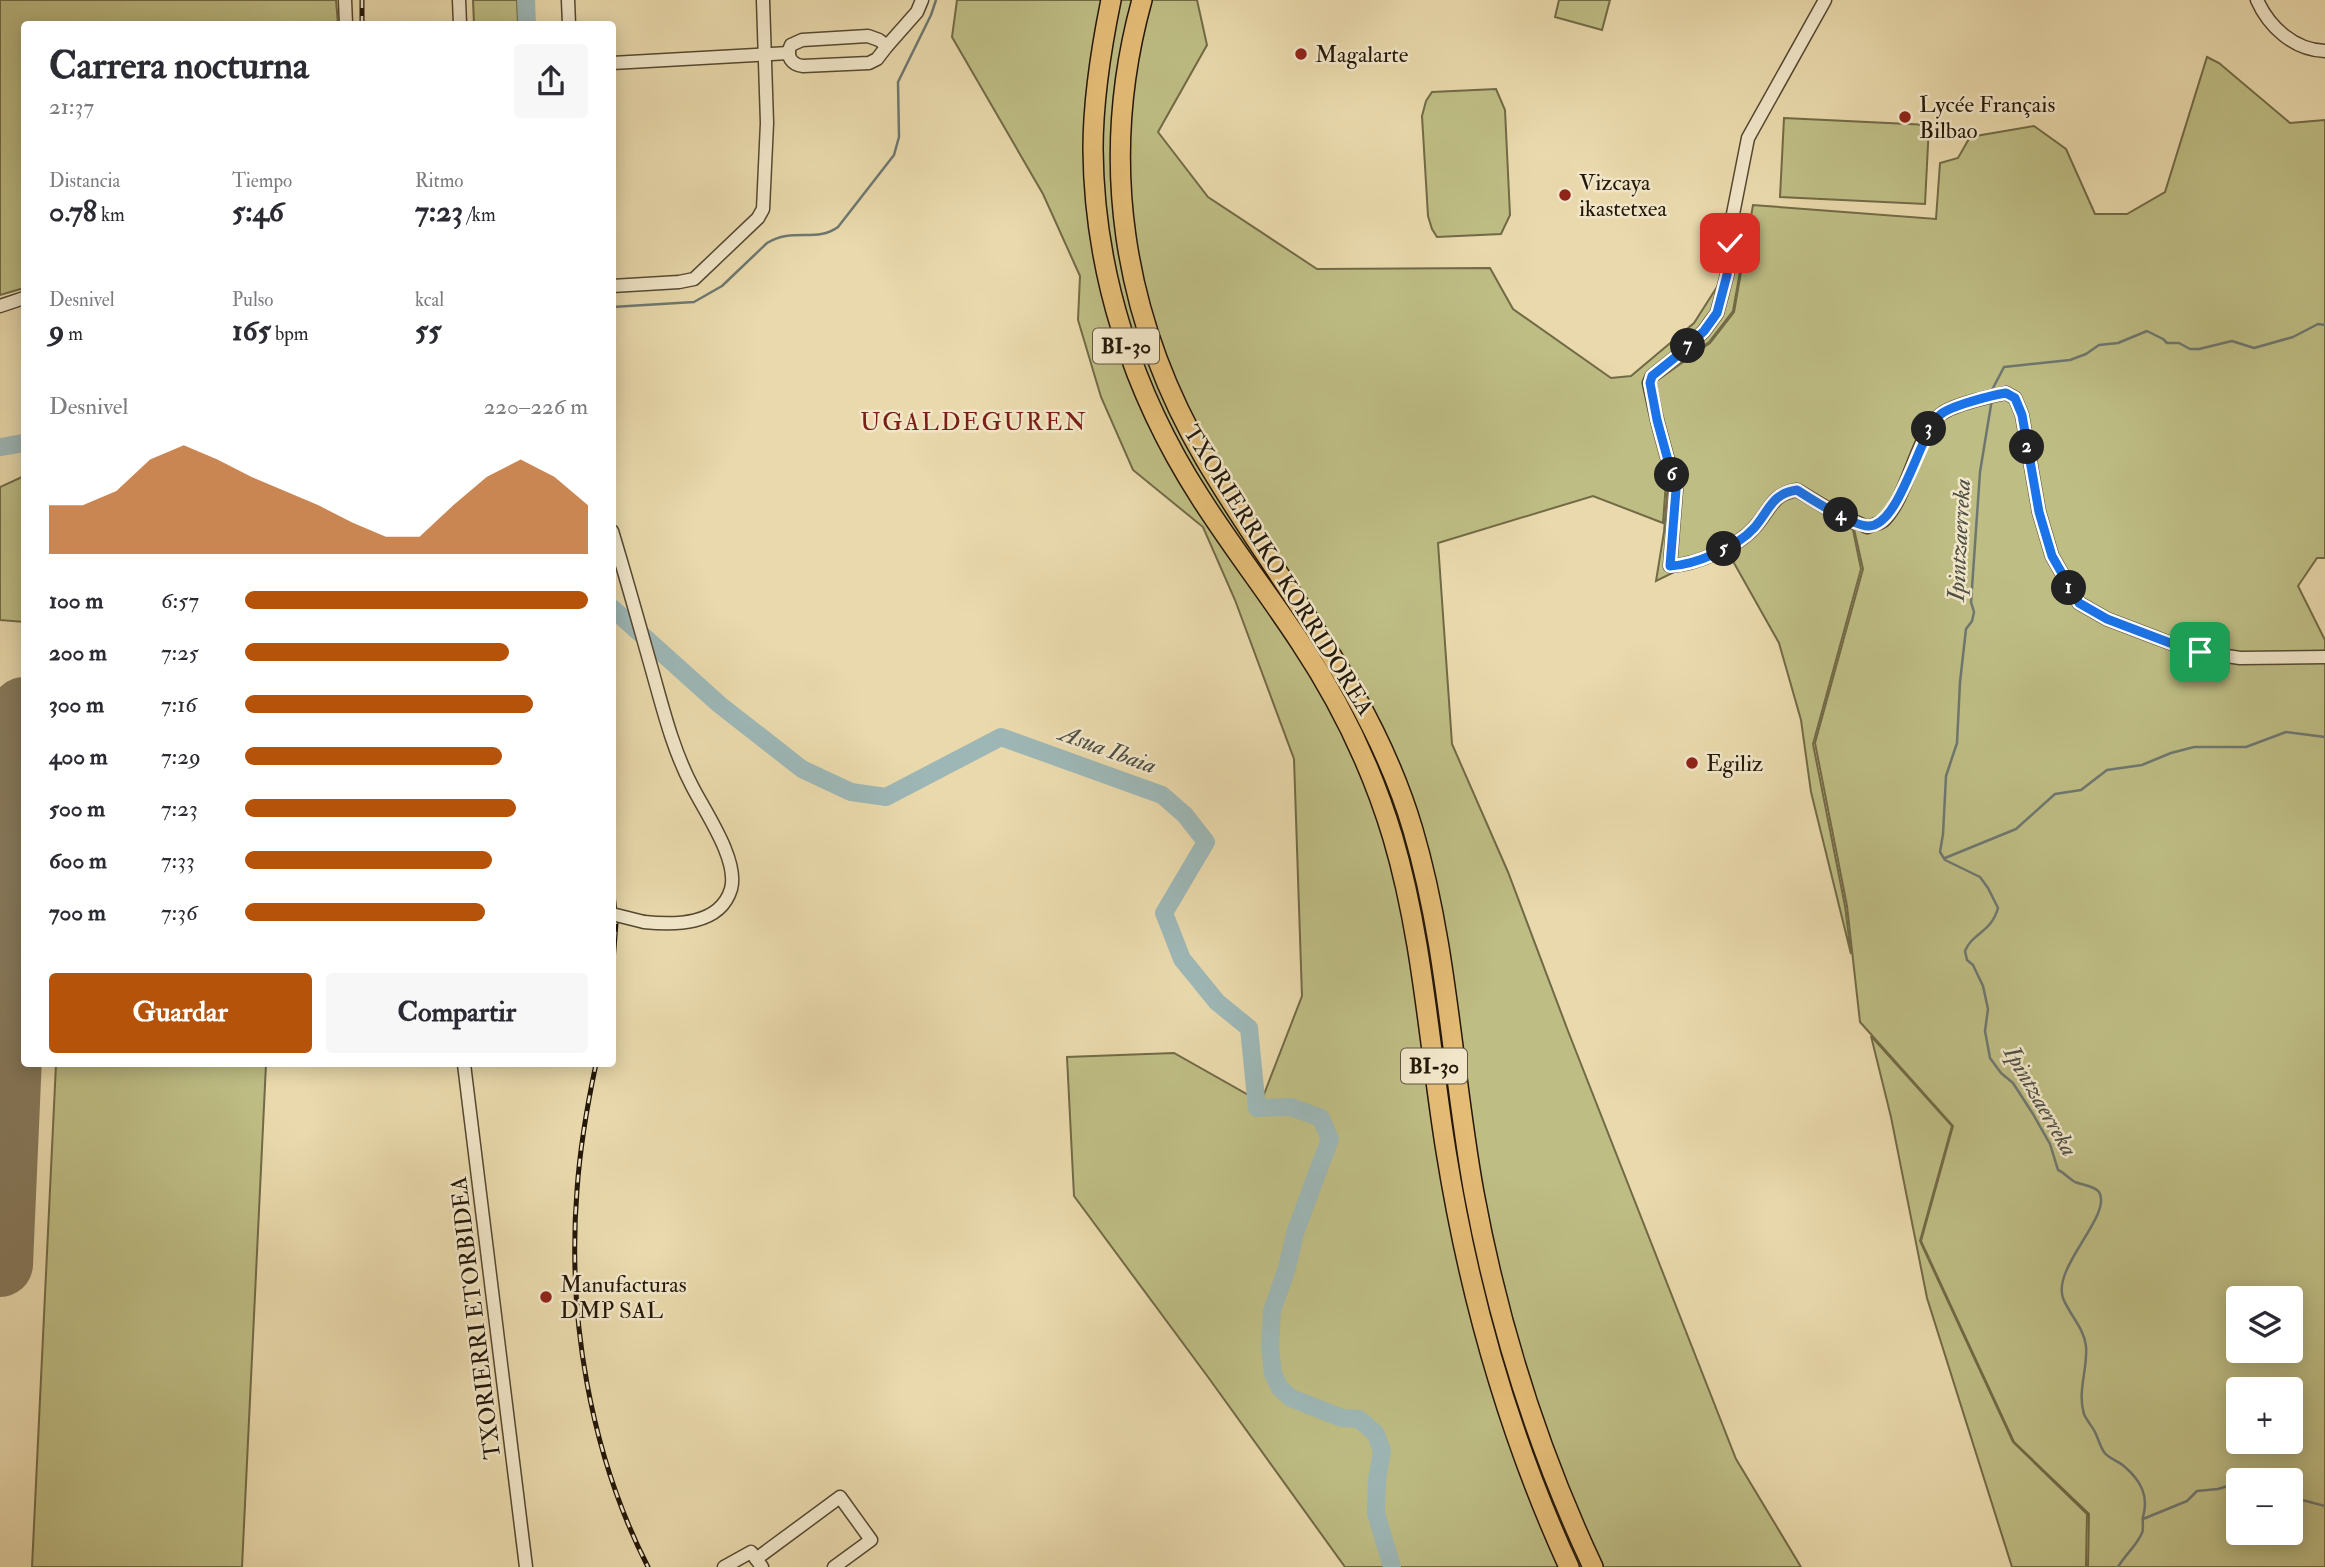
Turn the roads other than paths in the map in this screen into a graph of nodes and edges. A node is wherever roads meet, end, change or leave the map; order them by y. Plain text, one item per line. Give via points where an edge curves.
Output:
1 (345, 0) edge
2 (459, 0) edge
3 (568, 0) edge
4 (763, 0) edge
5 (922, 0) edge
6 (1111, 0) edge
7 (1142, 0) edge
8 (1825, 0) edge
9 (2257, 0) edge
10 (346, 21) edge
11 (460, 21) edge
12 (569, 21) edge
13 (887, 46) junction
14 (2325, 51) edge
15 (765, 53) junction
16 (789, 53) junction
17 (616, 63) edge
18 (616, 286) edge
19 (21, 299) edge
20 (0, 306) edge
21 (616, 545) edge
22 (2325, 657) edge
23 (616, 915) edge
24 (464, 1067) edge
25 (759, 1563) edge
26 (526, 1567) edge
27 (724, 1567) edge
28 (834, 1567) edge
29 (1569, 1567) edge
30 (1593, 1567) edge

1 - 10 street
2 - 11 street
3 - 12 street
4 - 15 street
5 - 13 street
6 - 29 highway, TXORIERRIKO KORRIDOREA / BI-30 via 1093,149 1102,250 1121,330 1140,385 1176,456 1318,671 1379,797 1409,899 1456,1214 1478,1311 1517,1440
7 - 30 highway, TXORIERRIKO KORRIDOREA / BI-30 via 1128,67 1119,153 1124,228 1140,311 1156,360 1192,436 1346,678 1404,803 1433,909 1474,1192 1499,1305 1538,1433
8 - 22 street via 1748,138 1717,313 1650,383 1676,490 1670,566 1713,555 1753,530 1785,491 1797,490 1867,527 1881,523 1897,502 1929,429 1942,413 2006,393 2015,398 2022,415 2039,512 2052,556 2079,603 2107,619 2200,652 2240,658
9 - 14 street via 2277,30 2303,47
13 - 16 street via 868,36 802,40 792,45
13 - 16 street via 869,63 803,66 794,64
15 - 16 street
15 - 17 street
15 - 18 street via 767,123 763,209 758,218 694,279
19 - 20 street
21 - 23 street, bridge via 678,757 727,855 733,881 727,898 710,915 696,921 644,922
24 - 26 street, TXORIERRI ETORBIDEA
25 - 27 street via 751,1552
25 - 28 street via 840,1497 871,1540

